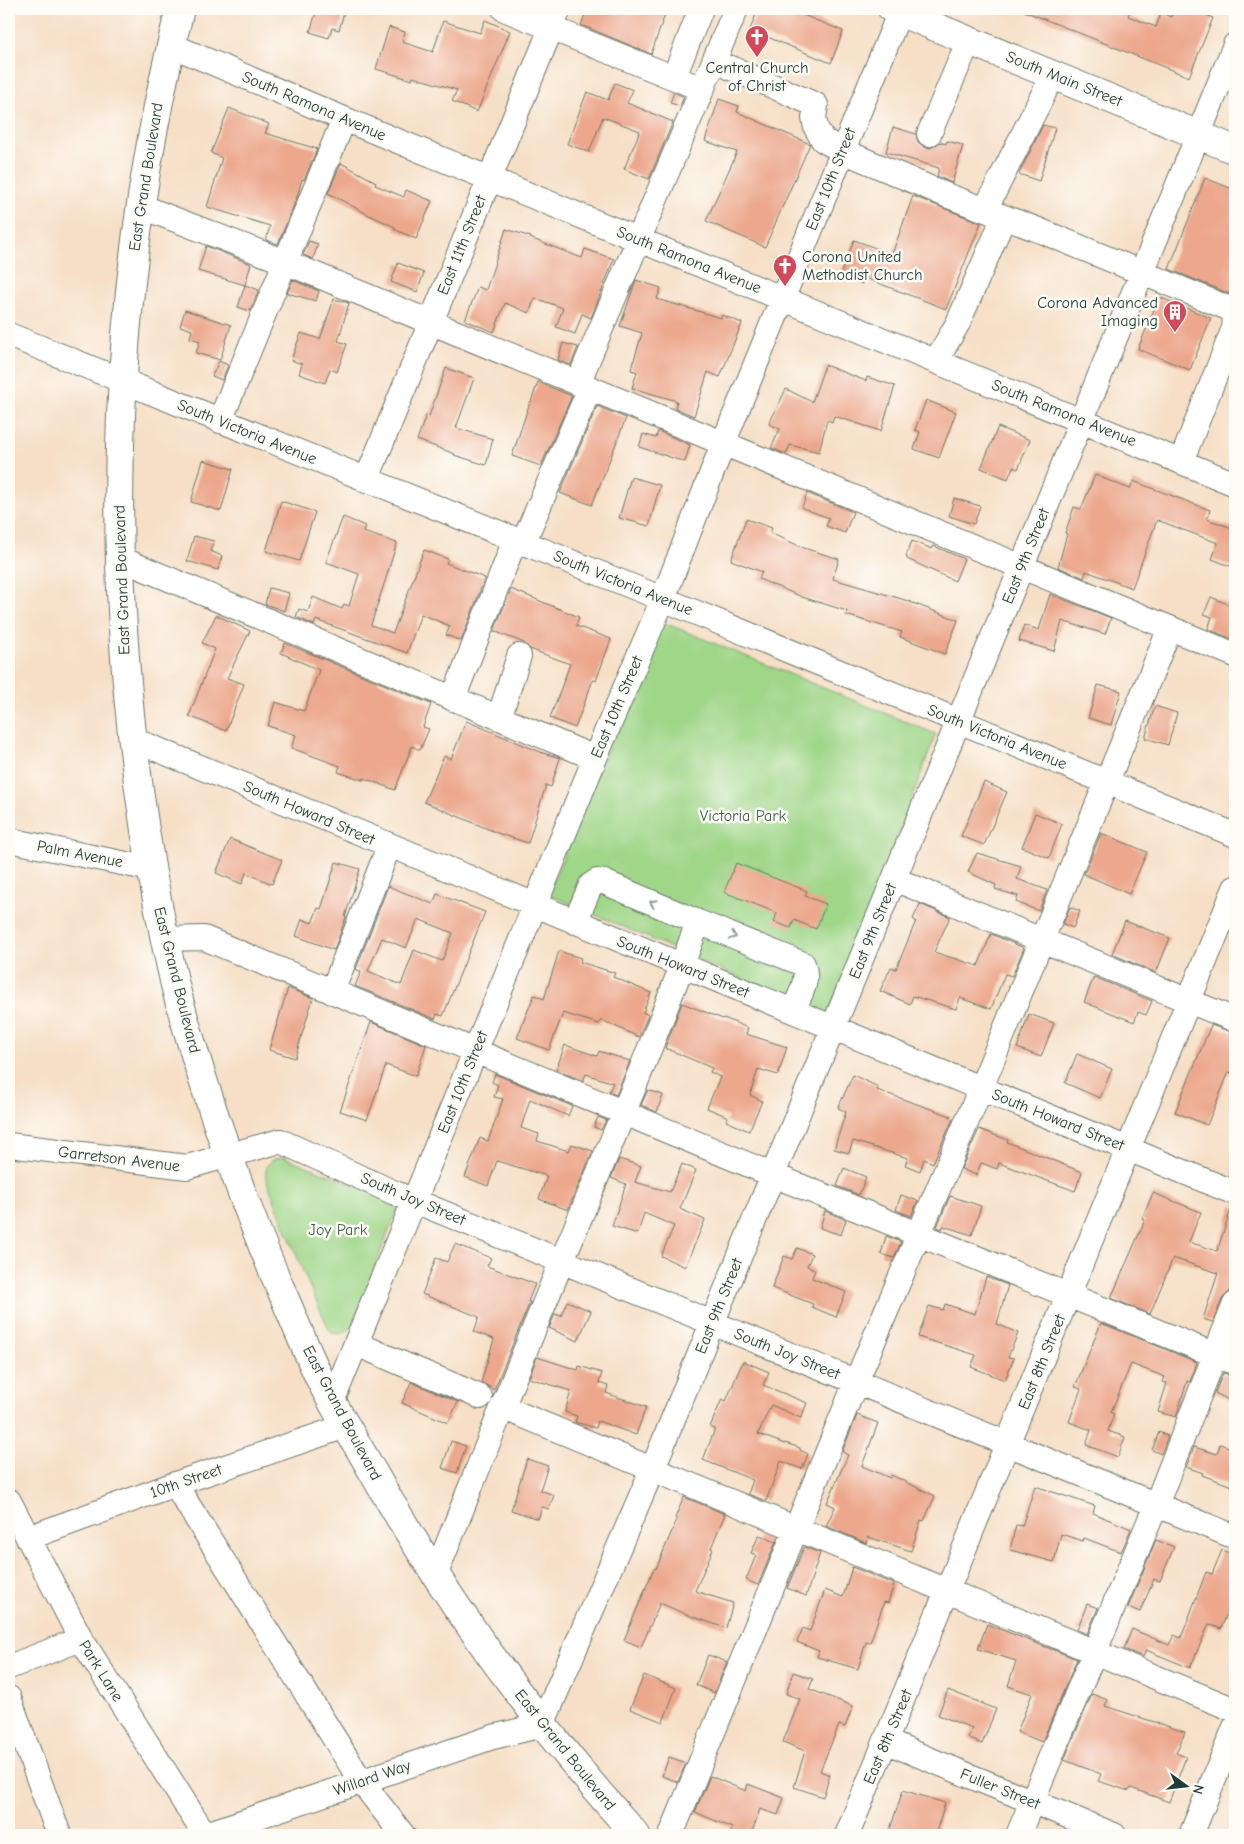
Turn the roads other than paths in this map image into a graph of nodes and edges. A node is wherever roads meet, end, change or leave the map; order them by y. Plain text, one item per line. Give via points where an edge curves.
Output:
1 (180, 9) edge
2 (504, 9) edge
3 (701, 9) edge
4 (736, 9) edge
5 (898, 10) edge
6 (555, 18) edge
7 (969, 40) junction
8 (171, 44) junction
9 (1235, 44) edge
10 (731, 68) dead end
11 (1053, 75) junction
12 (674, 77) junction
13 (702, 89) junction
14 (344, 118) junction
15 (929, 134) dead end
16 (1198, 134) junction
17 (1235, 150) edge
18 (843, 151) junction
19 (489, 178) junction
20 (140, 206) junction
21 (994, 213) junction
22 (638, 239) junction
23 (285, 262) junction
24 (1141, 273) junction
25 (783, 298) junction
26 (1235, 311) edge
27 (1235, 316) edge
28 (430, 322) junction
29 (9, 336) edge
30 (936, 361) junction
31 (122, 380) junction
32 (584, 386) junction
33 (1081, 420) junction
34 (220, 421) junction
35 (723, 444) junction
36 (1182, 462) junction
37 (1233, 476) edge
38 (366, 481) junction
39 (519, 542) junction
40 (119, 558) junction
41 (1021, 566) junction
42 (663, 599) junction
43 (1170, 628) junction
44 (1235, 655) edge
45 (519, 656) dead end
46 (453, 699) junction
47 (499, 718) junction
48 (959, 721) junction
49 (132, 739) junction
50 (595, 758) junction
51 (1106, 782) junction
52 (1235, 835) edge
53 (9, 840) edge
54 (389, 846) junction
55 (151, 869) junction
56 (894, 879) junction
57 (1235, 888) edge
58 (535, 906) junction
59 (575, 922) junction
60 (698, 922) junction
61 (165, 939) junction
62 (1042, 939) junction
63 (682, 966) junction
64 (332, 992) junction
65 (1189, 1001) junction
66 (793, 1012) junction
67 (1235, 1020) edge
68 (833, 1028) junction
69 (476, 1050) junction
70 (981, 1088) junction
71 (624, 1113) junction
72 (9, 1146) edge
73 (1129, 1149) junction
74 (228, 1156) junction
75 (773, 1175) junction
76 (1235, 1193) edge
77 (414, 1201) junction
78 (919, 1234) junction
79 (562, 1261) junction
80 (1069, 1294) junction
81 (1235, 1304) edge
82 (712, 1323) junction
83 (356, 1343) junction
84 (1225, 1359) edge
85 (856, 1382) junction
86 (480, 1397) dead end
87 (332, 1402) junction
88 (502, 1407) junction
89 (346, 1426) junction
90 (1008, 1444) junction
91 (653, 1468) junction
92 (176, 1484) junction
93 (9, 1501) edge
94 (1156, 1505) junction
95 (797, 1528) junction
96 (1235, 1537) edge
97 (28, 1538) junction
98 (435, 1576) junction
99 (948, 1591) junction
100 (81, 1639) junction
101 (1095, 1652) junction
102 (9, 1667) edge
103 (9, 1698) edge
104 (1235, 1710) edge
105 (542, 1725) junction
106 (1235, 1727) edge
107 (887, 1742) junction
108 (361, 1781) junction
109 (1032, 1802) junction
110 (59, 1835) edge
111 (204, 1835) edge
112 (403, 1835) edge
113 (636, 1835) edge
114 (671, 1835) edge
115 (847, 1835) edge
116 (1018, 1835) edge
117 (1114, 1835) edge
118 (1191, 1835) edge

1 - 8 main road, East Grand Boulevard
2 - 6 street
3 - 12 street
4 - 13 street
5 - 7 main road, South Main Street
5 - 18 street, East 10th Street
6 - 12 street
6 - 19 street, East 11th Street
7 - 11 main road, South Main Street
7 - 15 street
8 - 14 street, South Ramona Avenue
8 - 20 main road, East Grand Boulevard
9 - 16 street, East 9th Street
10 - 18 street via 816,105 816,128 823,140
11 - 16 main road, South Main Street
11 - 21 street
12 - 13 street
13 - 22 street
14 - 19 street, South Ramona Avenue
14 - 23 street
16 - 17 main road, South Main Street
16 - 24 street, East 9th Street
18 - 21 street
18 - 25 street, East 10th Street
19 - 22 street, South Ramona Avenue
19 - 28 street, East 11th Street
20 - 23 street
20 - 31 main road, East Grand Boulevard
21 - 24 street
21 - 30 street via 958,323
22 - 25 street, South Ramona Avenue
22 - 32 street
23 - 28 street
23 - 34 street
24 - 26 street
24 - 33 street, East 9th Street
25 - 30 street, South Ramona Avenue
25 - 35 street, East 10th Street
27 - 36 street via 1234,328
28 - 32 street
28 - 38 street, East 11th Street
29 - 31 street, South Victoria Avenue
30 - 33 street, South Ramona Avenue
31 - 34 street, South Victoria Avenue
31 - 40 main road, East Grand Boulevard
32 - 35 street
32 - 39 street
33 - 36 street, South Ramona Avenue
33 - 41 street, East 9th Street
34 - 38 street, South Victoria Avenue
35 - 41 street
35 - 42 street, East 10th Street
36 - 37 street, South Ramona Avenue
38 - 39 street, South Victoria Avenue
39 - 42 street, South Victoria Avenue
39 - 46 street
40 - 46 street
40 - 49 main road, East Grand Boulevard
41 - 43 street
41 - 48 street, East 9th Street
42 - 48 street, South Victoria Avenue
42 - 50 street, East 10th Street
43 - 44 street
43 - 51 street
45 - 47 street
46 - 47 street
47 - 50 street
48 - 51 street, South Victoria Avenue
48 - 56 street, East 9th Street
49 - 54 street, South Howard Street
49 - 55 main road, East Grand Boulevard
50 - 58 street, East 10th Street
51 - 52 street, South Victoria Avenue
51 - 62 street
53 - 55 street, Palm Avenue
54 - 58 street, South Howard Street
54 - 64 street
55 - 61 main road, East Grand Boulevard
56 - 62 street
56 - 68 street, East 9th Street
57 - 65 street, East 8th Street
58 - 59 street, South Howard Street
58 - 69 street, East 10th Street
60 -> 59 street via 597,881 591,885
59 - 63 street, South Howard Street
60 - 63 street
60 -> 66 street via 803,964 807,974
61 - 64 street via 204,938
61 - 74 main road, East Grand Boulevard via 184,1021
62 - 65 street
62 - 70 street
63 - 66 street, South Howard Street
63 - 71 street
64 - 69 street
65 - 67 street
65 - 73 street, East 8th Street
66 - 68 street, South Howard Street
68 - 70 street, South Howard Street
68 - 75 street, East 9th Street
69 - 71 street
69 - 77 street, East 10th Street
70 - 73 street, South Howard Street
70 - 78 street
71 - 75 street
71 - 79 street
72 - 74 street, Garretson Avenue via 187,1167
73 - 76 street, South Howard Street
73 - 80 street, East 8th Street
74 - 77 street, South Joy Street via 280,1141
74 - 87 main road, East Grand Boulevard via 272,1268
75 - 78 street
75 - 82 street, East 9th Street
77 - 79 street, South Joy Street
77 - 83 street, East 10th Street
78 - 80 street
78 - 85 street
79 - 82 street, South Joy Street
79 - 88 street
80 - 84 street
80 - 90 street, East 8th Street
81 - 84 street
82 - 85 street, South Joy Street
82 - 91 street, East 9th Street
83 - 86 street
83 - 87 street, East 10th Street
84 - 94 street
85 - 90 street, South Joy Street
85 - 95 street
87 - 89 main road, East Grand Boulevard
88 - 91 street
88 - 98 street
89 - 92 street, 10th Street
89 - 98 main road, East Grand Boulevard
90 - 94 street, South Joy Street
90 - 99 street, East 8th Street
91 - 95 street
91 - 105 street, East 9th Street
92 - 97 street, 10th Street
92 - 108 street
93 - 97 street, Park Lane
94 - 96 street, South Joy Street
94 - 101 street
95 - 99 street
95 - 114 street
97 - 100 street, Park Lane
98 - 105 main road, East Grand Boulevard
99 - 101 street
99 - 107 street, East 8th Street
100 - 102 street
100 - 111 street, Park Lane
101 - 104 street
101 - 109 street
103 - 110 street
105 - 108 street, Willard Way via 493,1737
105 - 113 main road, East Grand Boulevard
106 - 118 street
107 - 109 street, Fuller Street
107 - 115 street, East 8th Street
108 - 111 street, Willard Way
108 - 112 street
109 - 116 street
109 - 117 street, Fuller Street

